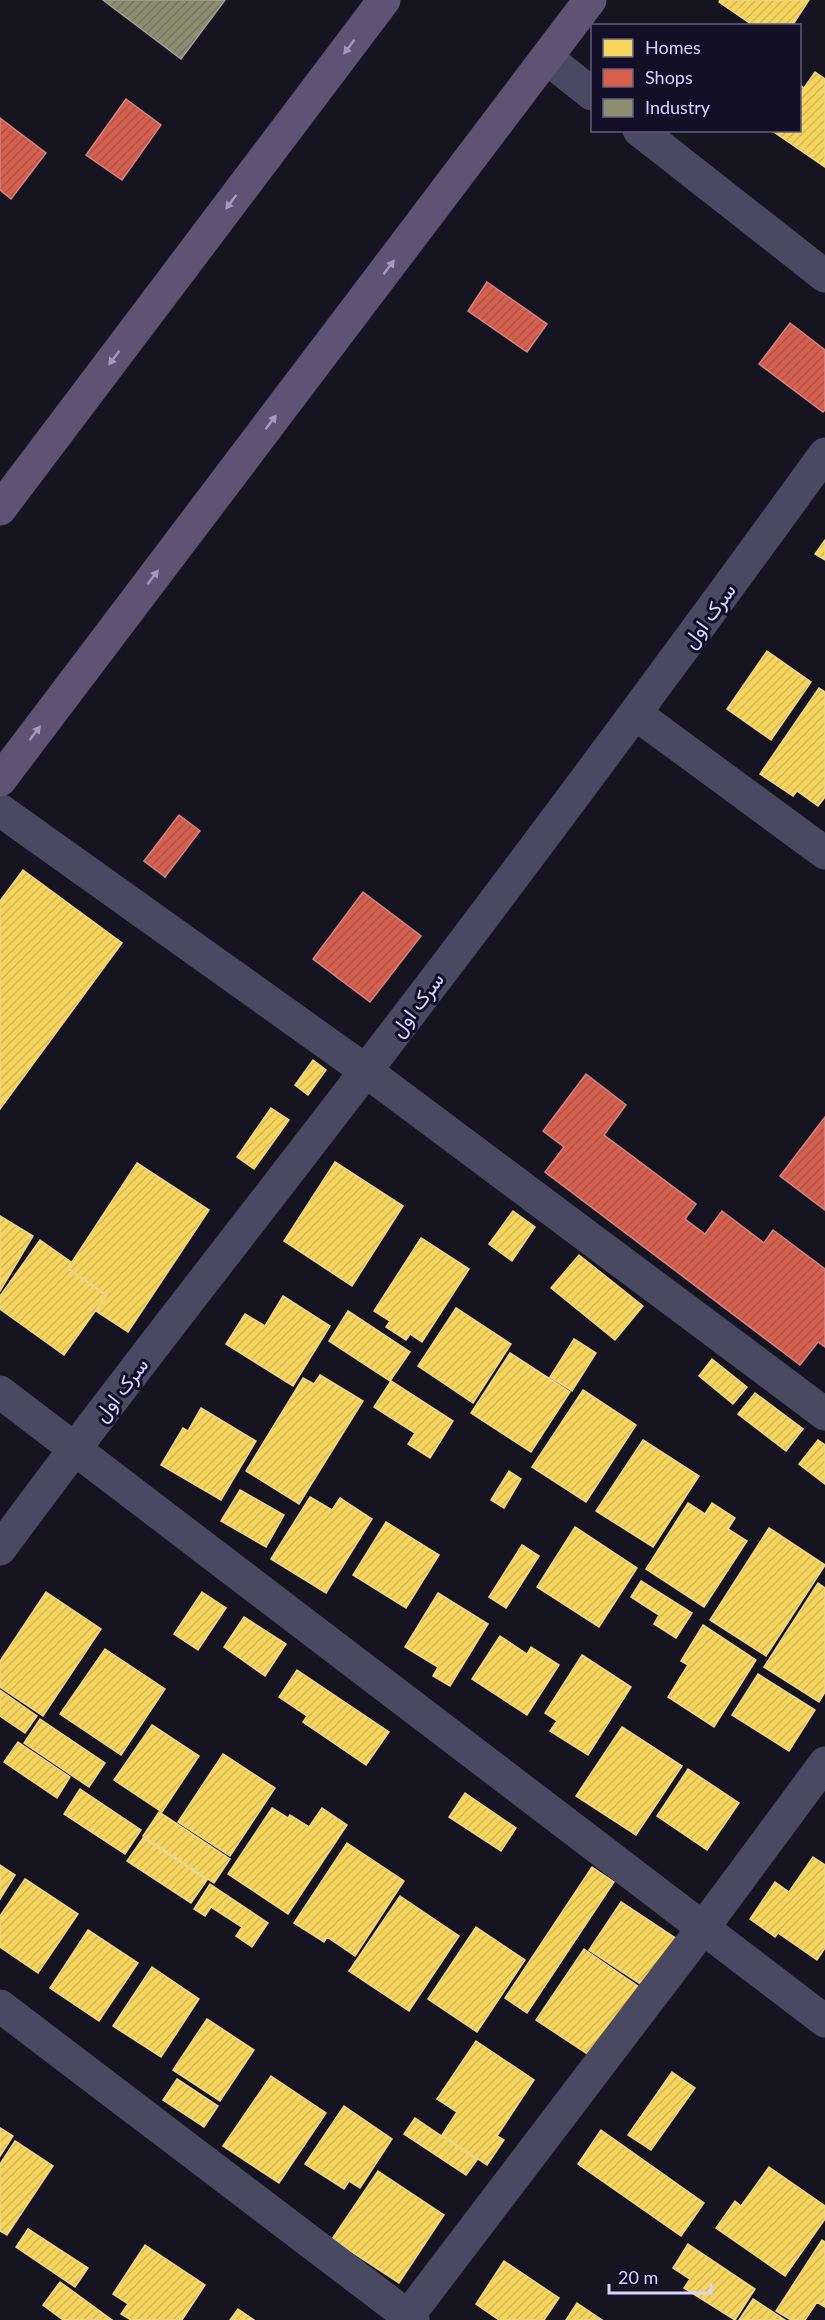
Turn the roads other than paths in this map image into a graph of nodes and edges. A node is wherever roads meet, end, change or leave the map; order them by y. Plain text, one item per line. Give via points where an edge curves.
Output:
1 (384, 0) edge
2 (590, 0) edge
3 (547, 58) junction
4 (591, 93) edge
5 (642, 132) edge
6 (825, 276) edge
7 (825, 454) edge
8 (0, 510) edge
9 (636, 714) junction
10 (0, 780) edge
11 (0, 810) edge
12 (825, 853) edge
13 (366, 1071) junction
14 (0, 1392) edge
15 (825, 1414) edge
16 (74, 1448) junction
17 (0, 1549) edge
18 (825, 1763) edge
19 (703, 1928) junction
20 (0, 2006) edge
21 (825, 2021) edge
22 (409, 2319) edge

1 -> 8 main road
2 - 3 main road
3 - 4 street
10 -> 3 main road
5 - 6 street
7 - 9 street, سرک‌ اول
9 - 12 street
9 - 13 street, سرک‌ اول
11 - 13 street
13 - 15 street
13 - 16 street, سرک‌ اول
14 - 16 street
16 - 17 street, سرک‌ اول
16 - 19 street
18 - 19 street
19 - 21 street
19 - 22 street
20 - 22 street

